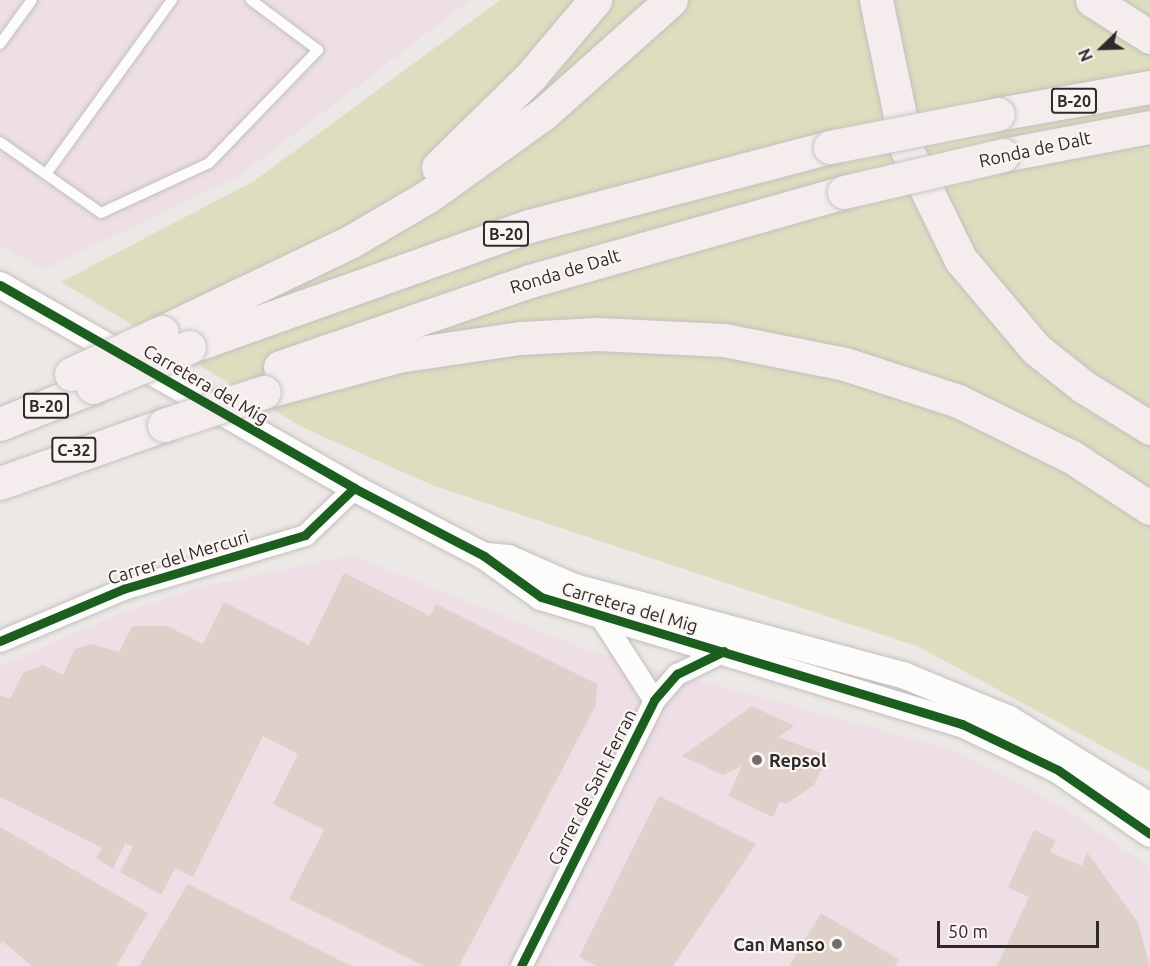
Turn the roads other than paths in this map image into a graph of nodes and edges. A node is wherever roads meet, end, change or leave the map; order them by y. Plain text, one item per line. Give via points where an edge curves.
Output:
1 (32, 0) edge
2 (172, 0) edge
3 (251, 0) edge
4 (595, 0) edge
5 (670, 0) edge
6 (876, 0) edge
7 (886, 0) edge
8 (1092, 0) edge
9 (1150, 37) edge
10 (0, 44) edge
11 (887, 74) junction
12 (1150, 87) edge
13 (1150, 127) edge
14 (0, 142) edge
15 (46, 174) junction
16 (0, 285) edge
17 (215, 307) junction
18 (176, 340) junction
19 (82, 380) junction
20 (254, 386) junction
21 (0, 408) edge
22 (0, 424) edge
23 (1150, 428) edge
24 (0, 483) edge
25 (354, 488) junction
26 (1150, 508) edge
27 (484, 556) junction
28 (574, 586) junction
29 (603, 617) junction
30 (0, 641) edge
31 (724, 651) junction
32 (654, 700) junction
33 (1147, 827) edge
34 (521, 966) edge

1 - 10 lane
2 - 15 lane
3 - 15 lane via 318,50 209,163 101,213
4 - 17 highway via 498,112 418,184 345,234
5 - 17 highway via 543,114 427,197 350,242
6 - 11 highway
7 - 11 highway
8 - 9 highway
11 - 23 highway via 907,150 961,260 1036,349 1084,387
12 - 18 highway, B-20, bridge via 830,147 529,226
13 - 20 highway, Ronda de Dalt / B-20, bridge via 1003,155 844,192 530,281
14 - 15 lane
16 - 25 street, Carretera del Mig
17 - 18 highway
18 - 19 highway, B-20, bridge
19 - 21 highway
19 - 22 highway, B-20
20 - 24 highway, Ronda de Dalt / C-32
20 - 26 highway via 492,341 598,334 724,340 845,364 958,401 1072,457
25 - 27 street, Carretera del Mig
25 - 30 street, Carrer del Mercuri via 305,536 134,586
27 - 28 street, Carretera del Mig via 508,558
27 - 29 street, Carretera del Mig via 541,597
28 - 29 street, Carrer de Sant Ferran
28 - 33 street, Carretera del Mig via 903,675 1009,719
29 - 31 street, Carretera del Mig
29 - 32 street, Carrer de Sant Ferran
31 - 32 street, Carrer de Sant Ferran via 677,674
31 - 33 street, Carretera del Mig via 920,708 1009,744
32 - 34 street, Carrer de Sant Ferran

